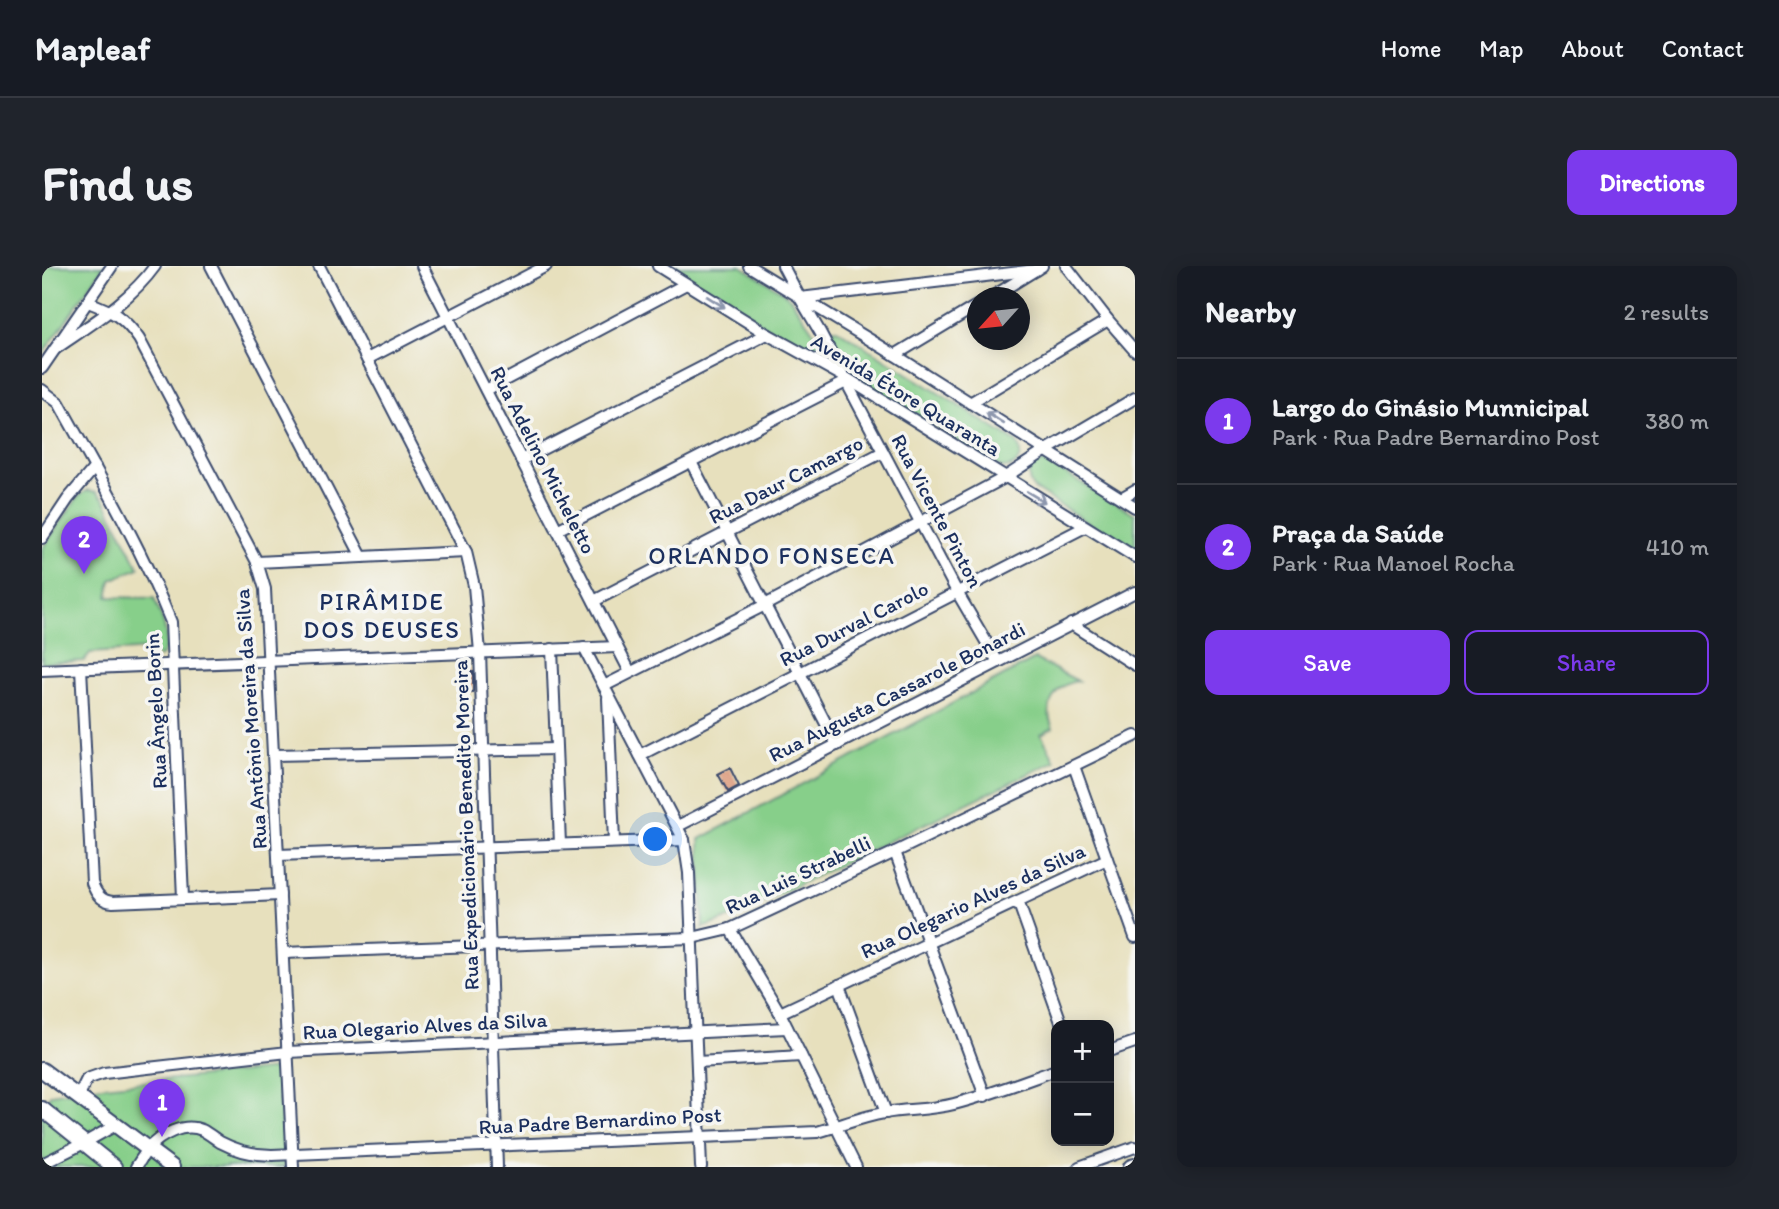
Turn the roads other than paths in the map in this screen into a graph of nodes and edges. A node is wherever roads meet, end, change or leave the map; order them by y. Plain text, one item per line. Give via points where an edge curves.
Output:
1 (111, 266) edge
2 (155, 266) edge
3 (211, 266) edge
4 (319, 266) edge
5 (422, 266) edge
6 (546, 266) edge
7 (658, 266) edge
8 (749, 266) edge
9 (783, 266) edge
10 (1066, 266) edge
11 (1039, 268) edge
12 (686, 284) junction
13 (1008, 287) edge
14 (800, 298) junction
15 (88, 302) junction
16 (110, 310) junction
17 (967, 312) edge
18 (448, 317) junction
19 (1108, 320) junction
20 (768, 334) junction
21 (55, 349) junction
22 (1135, 351) edge
23 (895, 355) junction
24 (367, 359) junction
25 (42, 368) edge
26 (845, 379) junction
27 (42, 390) edge
28 (486, 390) junction
29 (1135, 398) edge
30 (971, 403) junction
31 (1045, 451) junction
32 (883, 452) junction
33 (521, 460) junction
34 (691, 462) junction
35 (95, 467) junction
36 (1004, 478) junction
37 (1135, 490) edge
38 (1121, 498) junction
39 (1135, 507) edge
40 (920, 522) junction
41 (1085, 527) junction
42 (557, 530) junction
43 (727, 532) junction
44 (42, 538) edge
45 (466, 552) junction
46 (362, 557) junction
47 (1135, 557) edge
48 (257, 562) junction
49 (957, 592) junction
50 (1135, 592) edge
51 (594, 601) junction
52 (765, 605) junction
53 (1072, 624) junction
54 (617, 647) junction
55 (584, 648) junction
56 (552, 649) junction
57 (480, 652) junction
58 (269, 661) junction
59 (998, 662) junction
60 (173, 664) junction
61 (1135, 665) edge
62 (81, 668) junction
63 (42, 670) edge
64 (630, 672) junction
65 (800, 673) junction
66 (606, 689) junction
67 (1135, 736) edge
68 (837, 745) junction
69 (556, 750) junction
70 (483, 751) junction
71 (274, 755) junction
72 (640, 755) junction
73 (1074, 766) junction
74 (678, 826) junction
75 (684, 839) junction
76 (614, 842) junction
77 (560, 845) junction
78 (486, 847) junction
79 (895, 852) junction
80 (278, 855) junction
81 (1107, 859) junction
82 (280, 895) junction
83 (183, 898) junction
84 (1018, 901) junction
85 (730, 929) junction
86 (1135, 937) edge
87 (692, 938) junction
88 (928, 943) junction
89 (490, 945) junction
90 (283, 953) junction
91 (839, 985) junction
92 (779, 1013) junction
93 (1060, 1020) edge
94 (787, 1028) junction
95 (696, 1032) junction
96 (493, 1041) junction
97 (1135, 1042) edge
98 (1114, 1049) edge
99 (288, 1052) junction
100 (801, 1056) junction
101 (697, 1062) junction
102 (42, 1070) edge
103 (1051, 1072) edge
104 (985, 1096) junction
105 (78, 1097) junction
106 (42, 1109) edge
107 (886, 1113) junction
108 (116, 1125) junction
109 (836, 1127) junction
110 (700, 1136) junction
111 (85, 1143) junction
112 (496, 1145) junction
113 (1135, 1147) edge
114 (149, 1148) junction
115 (292, 1155) junction
116 (42, 1164) edge
117 (114, 1167) edge
118 (136, 1167) edge
119 (172, 1167) edge
120 (293, 1167) edge
121 (497, 1167) edge
122 (701, 1167) edge
123 (856, 1167) edge
124 (1079, 1167) edge

1 - 15 street
2 - 16 street
3 - 46 street
4 - 24 street, Rua Expedicionário Benedito Moreira
5 - 18 street, Rua Adelino Micheletto
6 - 18 street
7 - 12 street, Avenida Étore Quaranta
8 - 14 street, Avenida Étore Quaranta
9 - 14 street, Rua Vicente Pinton
10 - 19 street
11 - 13 street
11 - 14 street
12 -> 20 street, Avenida Étore Quaranta
12 - 28 street
14 - 23 street, Avenida Étore Quaranta
14 - 26 street, Rua Vicente Pinton
15 - 16 street
15 - 21 street
16 - 21 street
16 - 48 street, Rua Antônio Moreira da Silva via 139,339
17 - 23 street
18 - 24 street
18 - 28 street, Rua Adelino Micheletto
19 - 22 street
19 - 30 street
20 - 26 street, Avenida Étore Quaranta
20 - 33 street
21 - 25 street
23 - 30 street, Avenida Étore Quaranta
24 - 45 street, Rua Expedicionário Benedito Moreira
26 - 32 street, Rua Vicente Pinton
26 - 34 street
26 - 36 street, Avenida Étore Quaranta
27 - 35 street, Rua Ângelo Borin via 59,403
28 - 33 street, Rua Adelino Micheletto
29 - 31 street
31 -> 30 street, Avenida Étore Quaranta
31 - 36 street
31 - 38 street, Avenida Étore Quaranta
32 - 40 street, Rua Vicente Pinton
32 - 43 street, Rua Daur Camargo
33 - 42 street, Rua Adelino Micheletto
34 - 42 street
34 - 43 street
35 - 44 street
35 - 60 street, Rua Ângelo Borin via 161,596 171,622
36 - 40 street
36 -> 41 street, Avenida Étore Quaranta
37 - 38 street
38 - 39 street, Avenida Étore Quaranta
40 - 49 street, Rua Vicente Pinton
40 - 52 street
41 - 47 street, Avenida Étore Quaranta
41 - 49 street, Rua Durval Carolo
42 - 51 street, Rua Adelino Micheletto
43 - 51 street, Rua Daur Camargo
43 - 52 street
45 - 46 street
45 - 57 street, Rua Expedicionário Benedito Moreira
46 - 48 street
48 - 58 street, Rua Antônio Moreira da Silva via 265,589
49 - 59 street, Rua Vicente Pinton
49 - 65 street, Rua Durval Carolo
50 - 53 street, Rua Augusta Cassarole Bonardi
51 - 54 street, Rua Adelino Micheletto
52 - 64 street
52 - 65 street
53 - 59 street, Rua Augusta Cassarole Bonardi
53 - 61 street
54 - 55 street
54 - 64 street, Rua Adelino Micheletto
55 - 56 street
55 - 66 street
56 - 57 street
56 - 69 street
57 - 58 street
57 - 70 street, Rua Expedicionário Benedito Moreira
58 - 60 street
58 - 71 street, Rua Antônio Moreira da Silva
59 - 68 street, Rua Augusta Cassarole Bonardi
60 - 62 street
60 - 83 street, Rua Ângelo Borin
62 - 63 street
62 - 83 street via 92,883 99,897 113,902
64 - 66 street
65 - 68 street
65 - 72 street, Rua Durval Carolo
66 - 72 street
66 - 76 street
67 - 73 street, Rua Luis Strabelli
68 - 74 street, Rua Augusta Cassarole Bonardi
69 - 70 street
69 - 77 street
70 - 71 street
70 - 78 street, Rua Expedicionário Benedito Moreira
71 - 80 street, Rua Antônio Moreira da Silva
72 - 74 street
73 - 79 street, Rua Luis Strabelli
73 - 81 street
74 - 75 street
75 - 76 street
75 - 87 street
76 - 77 street
77 - 78 street
78 - 80 street
78 - 89 street, Rua Expedicionário Benedito Moreira
79 - 85 street, Rua Luis Strabelli
79 - 88 street
80 - 82 street, Rua Antônio Moreira da Silva
81 - 84 street, Rua Olegario Alves da Silva
81 - 86 street
82 - 83 street
82 - 90 street, Rua Antônio Moreira da Silva
84 - 88 street, Rua Olegario Alves da Silva
84 - 93 street
85 - 87 street, Rua Luis Strabelli
85 - 92 street
87 - 89 street, Rua Luis Strabelli
87 - 95 street
88 - 91 street, Rua Olegario Alves da Silva
88 - 104 street
89 - 90 street, Rua Luis Strabelli
89 - 96 street, Rua Expedicionário Benedito Moreira
90 - 99 street, Rua Antônio Moreira da Silva
91 - 92 street, Rua Olegario Alves da Silva
91 - 107 street
92 - 94 street
94 - 95 street, Rua Olegario Alves da Silva
94 - 100 street
95 - 96 street, Rua Olegario Alves da Silva
95 - 101 street
96 - 99 street, Rua Olegario Alves da Silva
96 - 112 street, Rua Expedicionário Benedito Moreira
97 - 98 street
99 - 105 street, Rua Olegario Alves da Silva via 104,1073 87,1079
99 - 115 street, Rua Antônio Moreira da Silva
100 - 101 street
100 - 109 street
101 - 110 street
102 - 105 main road
103 - 104 street, Rua Padre Bernardino Post
104 - 107 street, Rua Padre Bernardino Post
105 - 108 main road
106 - 111 main road
107 - 109 street, Rua Padre Bernardino Post
108 - 111 street
108 - 114 main road
109 - 110 street, Rua Padre Bernardino Post via 817,1132
109 - 123 street
110 - 112 street, Rua Padre Bernardino Post
110 - 122 street
111 - 116 street
111 - 117 main road
112 - 115 street, Rua Padre Bernardino Post
112 - 121 street, Rua Expedicionário Benedito Moreira
113 - 124 street
114 - 115 street, Rua Padre Bernardino Post via 172,1131 192,1128 244,1152
114 - 118 street
114 - 119 main road
115 - 120 street, Rua Antônio Moreira da Silva

